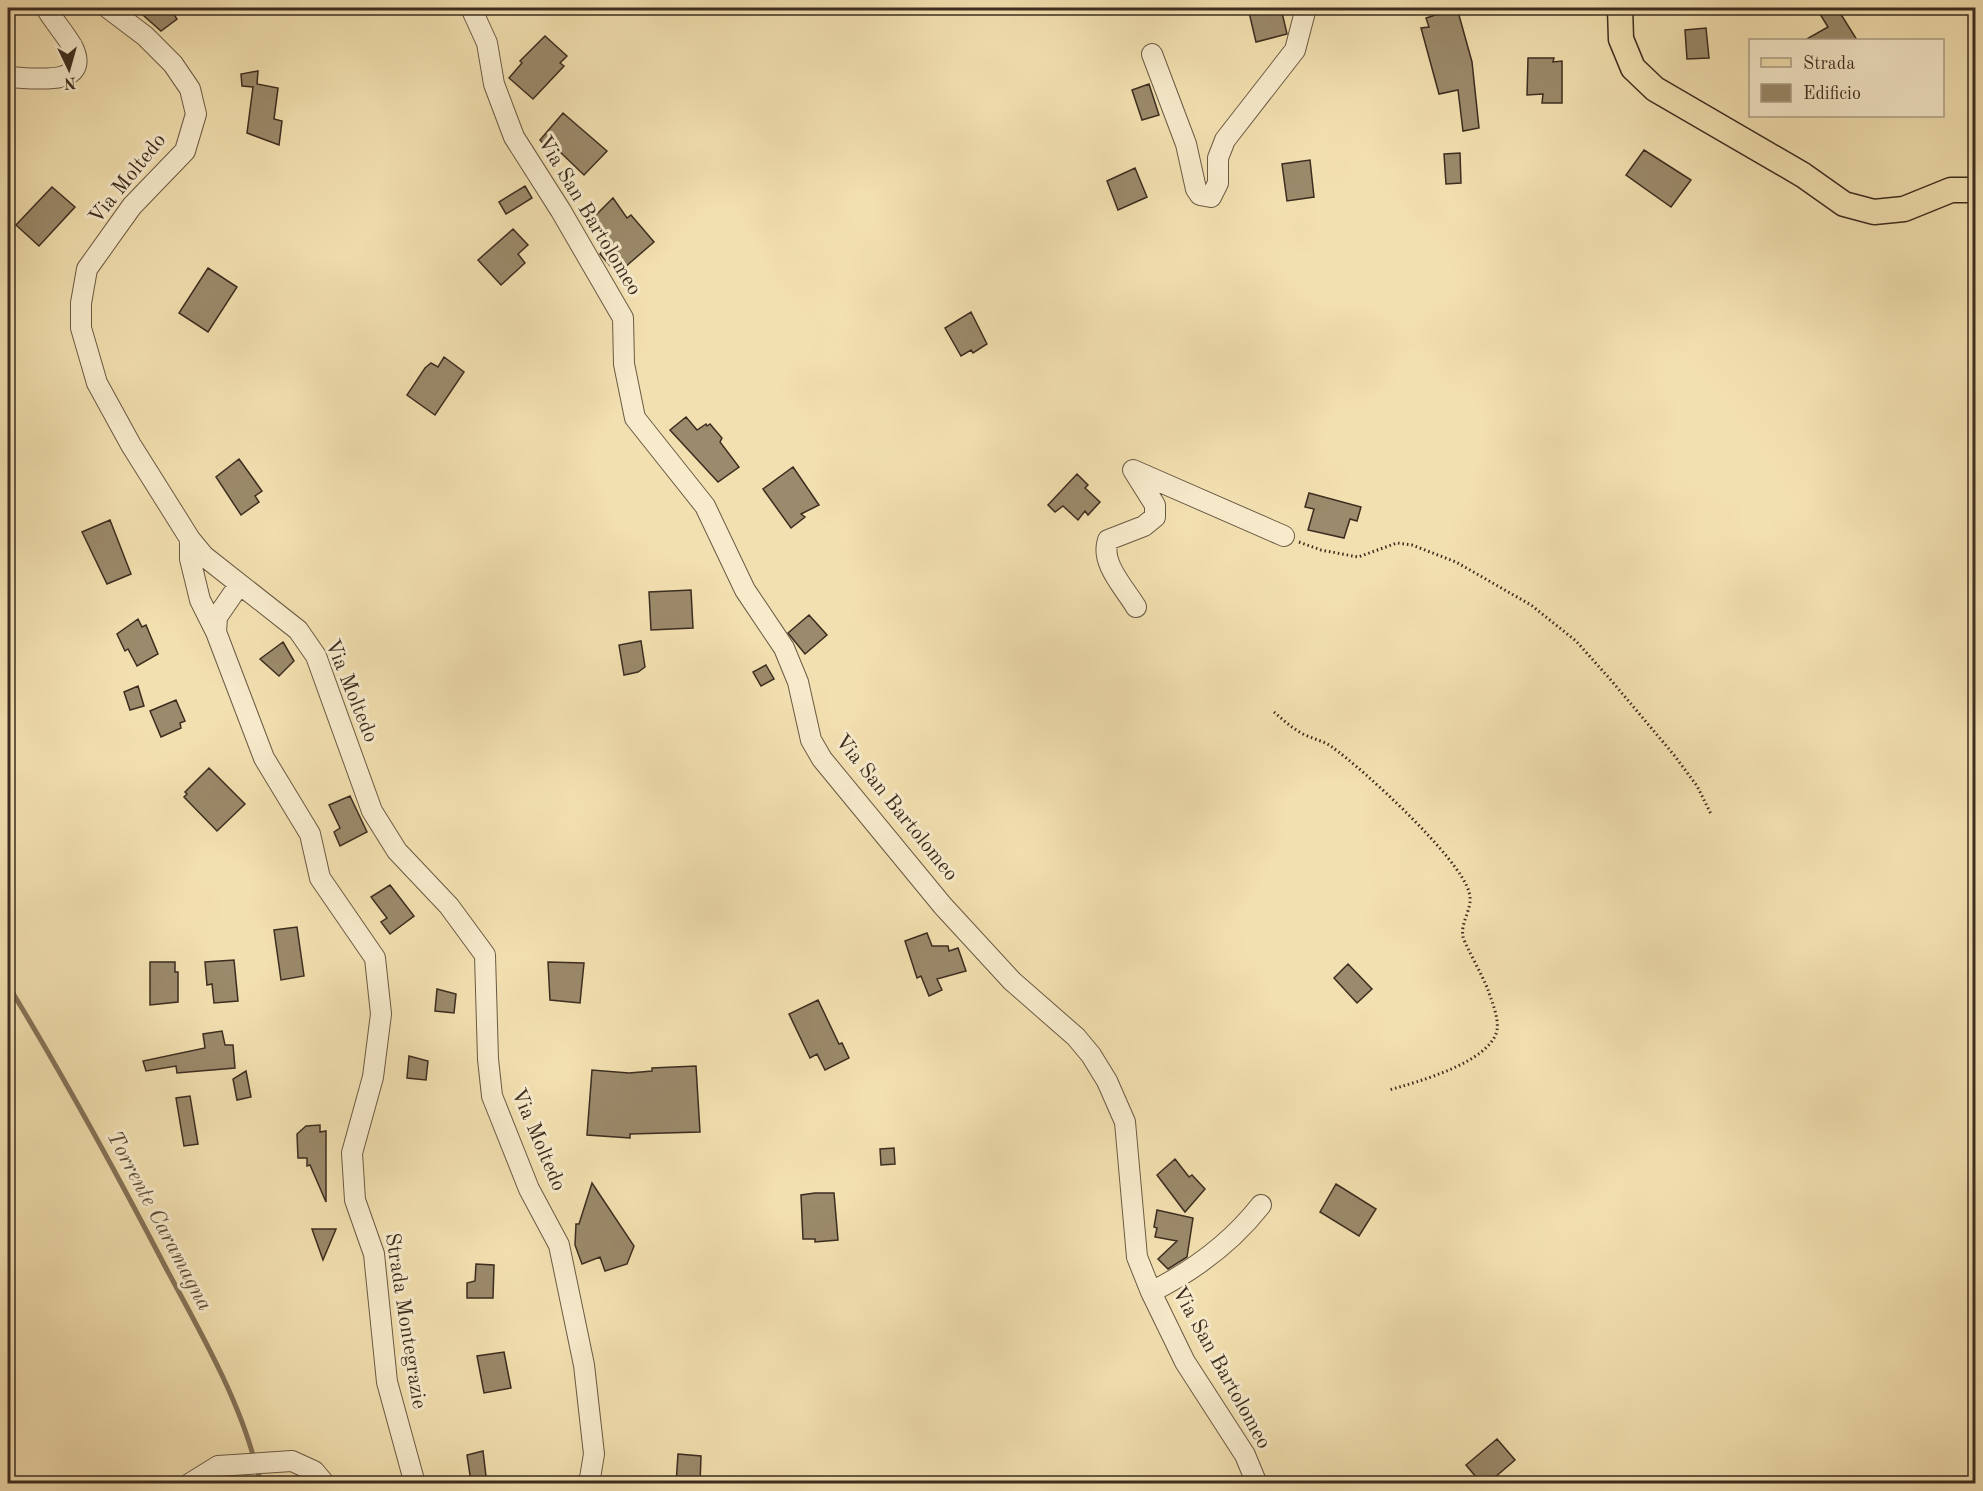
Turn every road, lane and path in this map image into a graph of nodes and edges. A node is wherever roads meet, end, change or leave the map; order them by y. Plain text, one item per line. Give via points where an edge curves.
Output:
1 (46, 8) edge
2 (108, 8) edge
3 (471, 8) edge
4 (1306, 8) edge
5 (1620, 8) edge
6 (1152, 54) dead end
7 (8, 77) edge
8 (1976, 190) edge
9 (1284, 536) joint
10 (190, 539) junction
11 (239, 585) junction
12 (1136, 607) dead end
13 (216, 632) junction
14 (1274, 712) dead end
15 (1711, 814) dead end
16 (1389, 1090) dead end
17 (1261, 1205) dead end
18 (1151, 1292) junction
19 (1866, 1479) dead end
20 (189, 1484) edge
21 (326, 1484) edge
22 (416, 1484) edge
23 (589, 1484) edge
24 (1257, 1484) edge
25 (1864, 1484) edge

1 - 7 street via 74,48 74,69 54,79
2 - 10 street, Via Moltedo via 173,64 190,89 196,114 185,151 132,206 87,269 81,328 98,383
3 - 18 street, Via San Bartolomeo via 487,43 494,84 514,137 623,318 624,364 635,418 705,506 745,590 784,648 798,682 811,740 822,759 943,906 1012,981 1076,1037 1107,1081 1125,1122 1137,1257
4 - 6 street via 1295,50 1225,140 1218,158 1218,183 1211,196 1200,195 1196,189 1186,144
5 - 8 main road via 1621,39 1632,68 1655,89 1803,175 1844,204 1874,212 1904,209 1951,190
9 - 12 street via 1133,470 1155,505 1155,518 1108,540 1105,549 1107,560
9 - 15 path via 1321,550 1358,557 1397,543 1412,544 1456,562 1531,605 1576,641 1610,679 1697,786
10 - 11 street, Via Moltedo
10 - 13 street, Strada Montegrazie via 194,580
11 - 13 street via 217,617
11 - 23 street, Via Moltedo via 298,630 316,657 372,811 397,851 449,906 485,955 492,1096 529,1189 559,1245 584,1365 594,1455
13 - 22 street, Strada Montegrazie via 264,758 310,834 320,878 375,958 381,1014 373,1077 352,1153 355,1200 374,1254 387,1382
14 - 16 path via 1303,734 1330,746 1381,788 1438,847 1469,892 1470,908 1463,937 1480,968 1497,1029 1480,1055
17 - 18 street via 1247,1223 1207,1258
18 - 24 street, Via San Bartolomeo via 1185,1362 1245,1455
19 - 25 path
20 - 21 street via 218,1466 292,1461 314,1471

